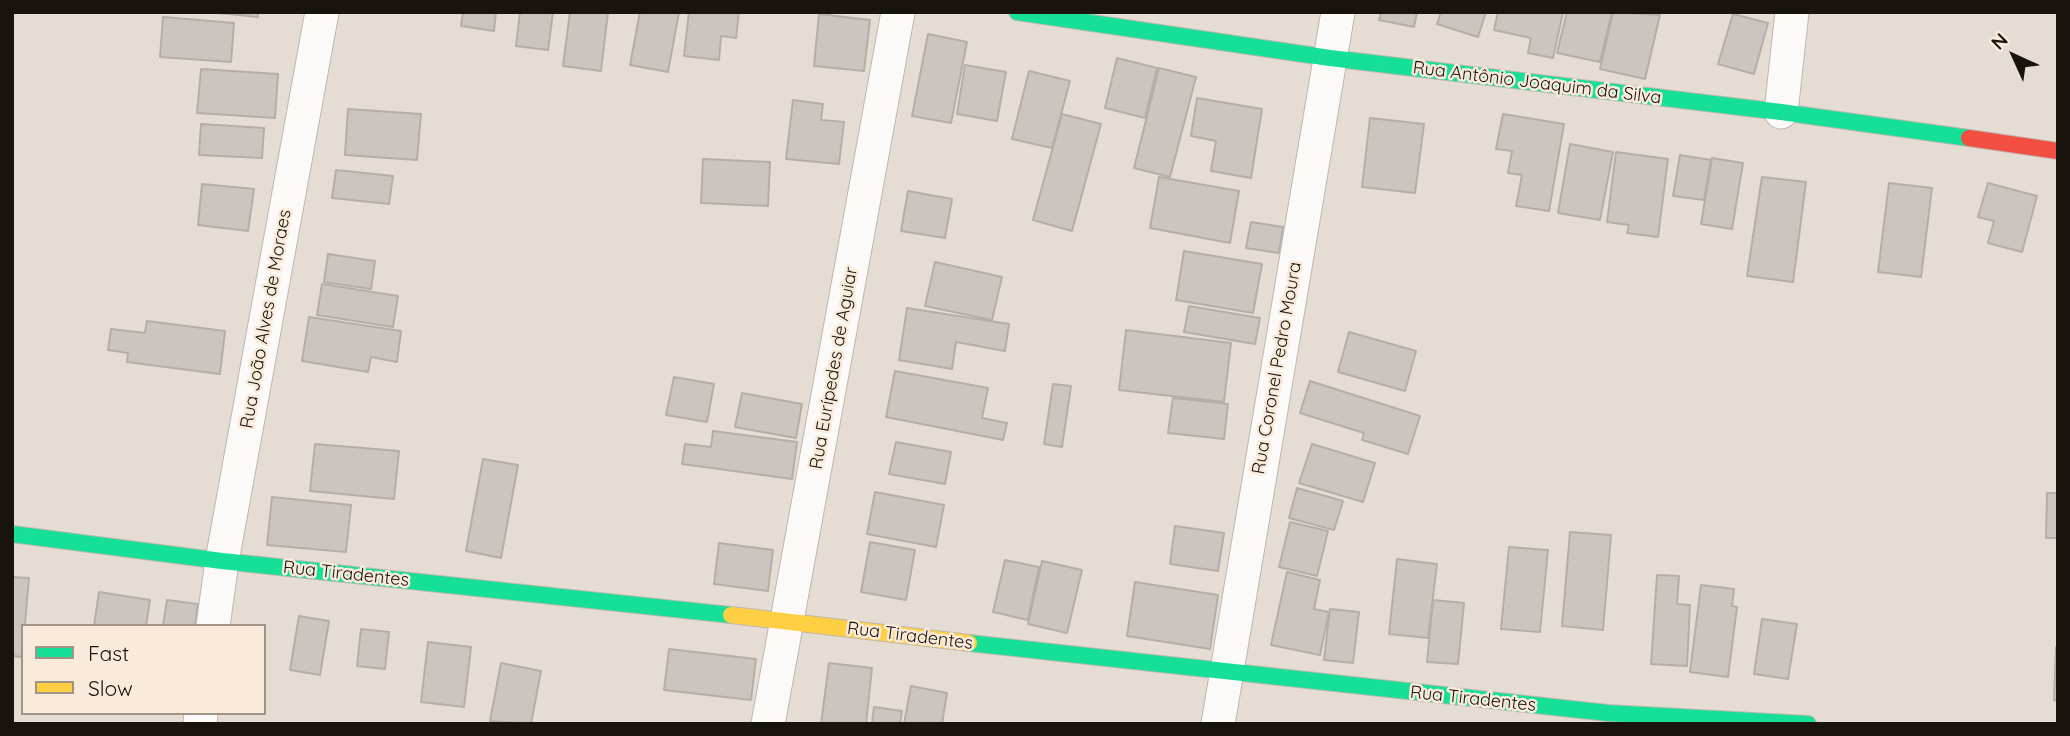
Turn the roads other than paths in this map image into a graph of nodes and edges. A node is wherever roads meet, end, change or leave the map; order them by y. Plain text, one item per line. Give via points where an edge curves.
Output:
1 (322, 12) edge
2 (898, 12) edge
3 (1017, 12) edge
4 (1338, 12) edge
5 (1792, 12) edge
6 (1330, 58) junction
7 (1781, 112) junction
8 (2058, 151) edge
9 (12, 534) edge
10 (222, 561) junction
11 (788, 621) junction
12 (213, 624) edge
13 (1224, 673) junction
14 (1607, 718) edge
15 (768, 724) edge
16 (1217, 724) edge
17 (1808, 724) edge

1 - 10 street, Rua João Alves de Moraes
2 - 11 street, Rua Eurípedes de Aguiar
3 - 6 street, Rua Antônio Joaquim da Silva
4 - 6 street, Rua Coronel Pedro Moura
5 - 7 street
6 - 7 street, Rua Antônio Joaquim da Silva
6 - 13 street, Rua Coronel Pedro Moura
7 - 8 street, Rua Antônio Joaquim da Silva
9 - 10 street, Rua Tiradentes
10 - 11 street, Rua Tiradentes
10 - 12 street, Rua João Alves de Moraes
11 - 13 street, Rua Tiradentes
11 - 15 street, Rua Eurípedes de Aguiar
13 - 14 street, Rua Tiradentes
13 - 16 street, Rua Coronel Pedro Moura
14 - 17 street, Rua Tiradentes

